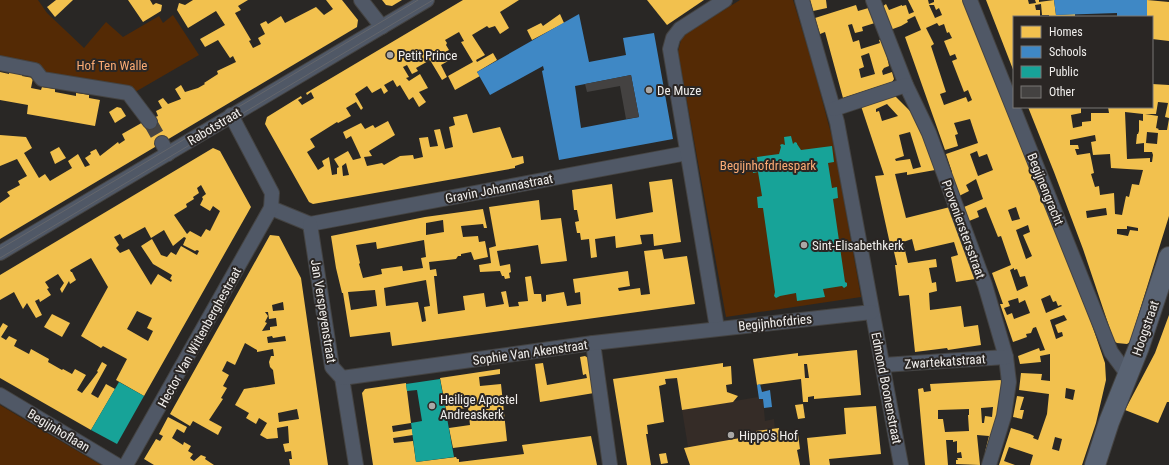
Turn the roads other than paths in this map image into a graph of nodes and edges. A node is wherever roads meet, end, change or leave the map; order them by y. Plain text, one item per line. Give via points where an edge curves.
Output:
1 (361, 0) edge
2 (428, 0) edge
3 (725, 0) edge
4 (802, 0) edge
5 (970, 0) edge
6 (876, 6) edge
7 (382, 27) junction
8 (0, 63) edge
9 (906, 85) junction
10 (1013, 107) edge
11 (834, 108) junction
12 (1013, 108) edge
13 (231, 115) junction
14 (150, 122) tunnel mouth
15 (687, 153) junction
16 (271, 208) junction
17 (310, 224) junction
18 (0, 253) edge
19 (1169, 257) edge
20 (872, 312) junction
21 (717, 328) junction
22 (594, 343) junction
23 (1006, 357) junction
24 (883, 365) junction
25 (1128, 375) junction
26 (342, 378) junction
27 (0, 395) edge
28 (117, 465) edge
29 (126, 465) edge
30 (356, 465) edge
31 (610, 465) edge
32 (901, 465) edge
33 (990, 465) edge
34 (1095, 465) edge

1 - 7 street
2 - 7 street, Rabotstraat
3 - 15 street via 680,29 673,38 670,49
4 - 11 street
5 - 10 street, Begijnengracht
6 - 9 street, Provenierstersstraat
7 - 13 street, Rabotstraat
8 - 14 street via 35,70 42,79 128,93
9 - 11 street
9 - 23 street, Provenierstersstraat via 929,133 985,285
11 - 20 street
12 - 25 street, Begijnengracht via 1111,352
13 - 16 street via 272,193
13 - 18 street, Rabotstraat via 165,148
15 - 17 street, Gravin Johannastraat
15 - 21 street
16 - 17 street
16 - 29 street, Hector Van Wittenberghestraat
17 - 26 street, Jan Verspeyenstraat via 332,367
19 - 25 street, Hoogstraat
20 - 21 street, Begijnhofdries
20 - 24 street, Edmond Boonenstraat
21 - 22 street, Sophie Van Akenstraat
22 - 26 street, Sophie Van Akenstraat
22 - 31 street
23 - 24 street, Zwartekatstraat
23 - 33 street, Provenierstersstraat via 1010,382 1004,416
24 - 32 street, Edmond Boonenstraat
25 - 34 street, Hoogstraat
26 - 30 street, Jan Verspeyenstraat
27 - 28 street, Begijnhoflaan

